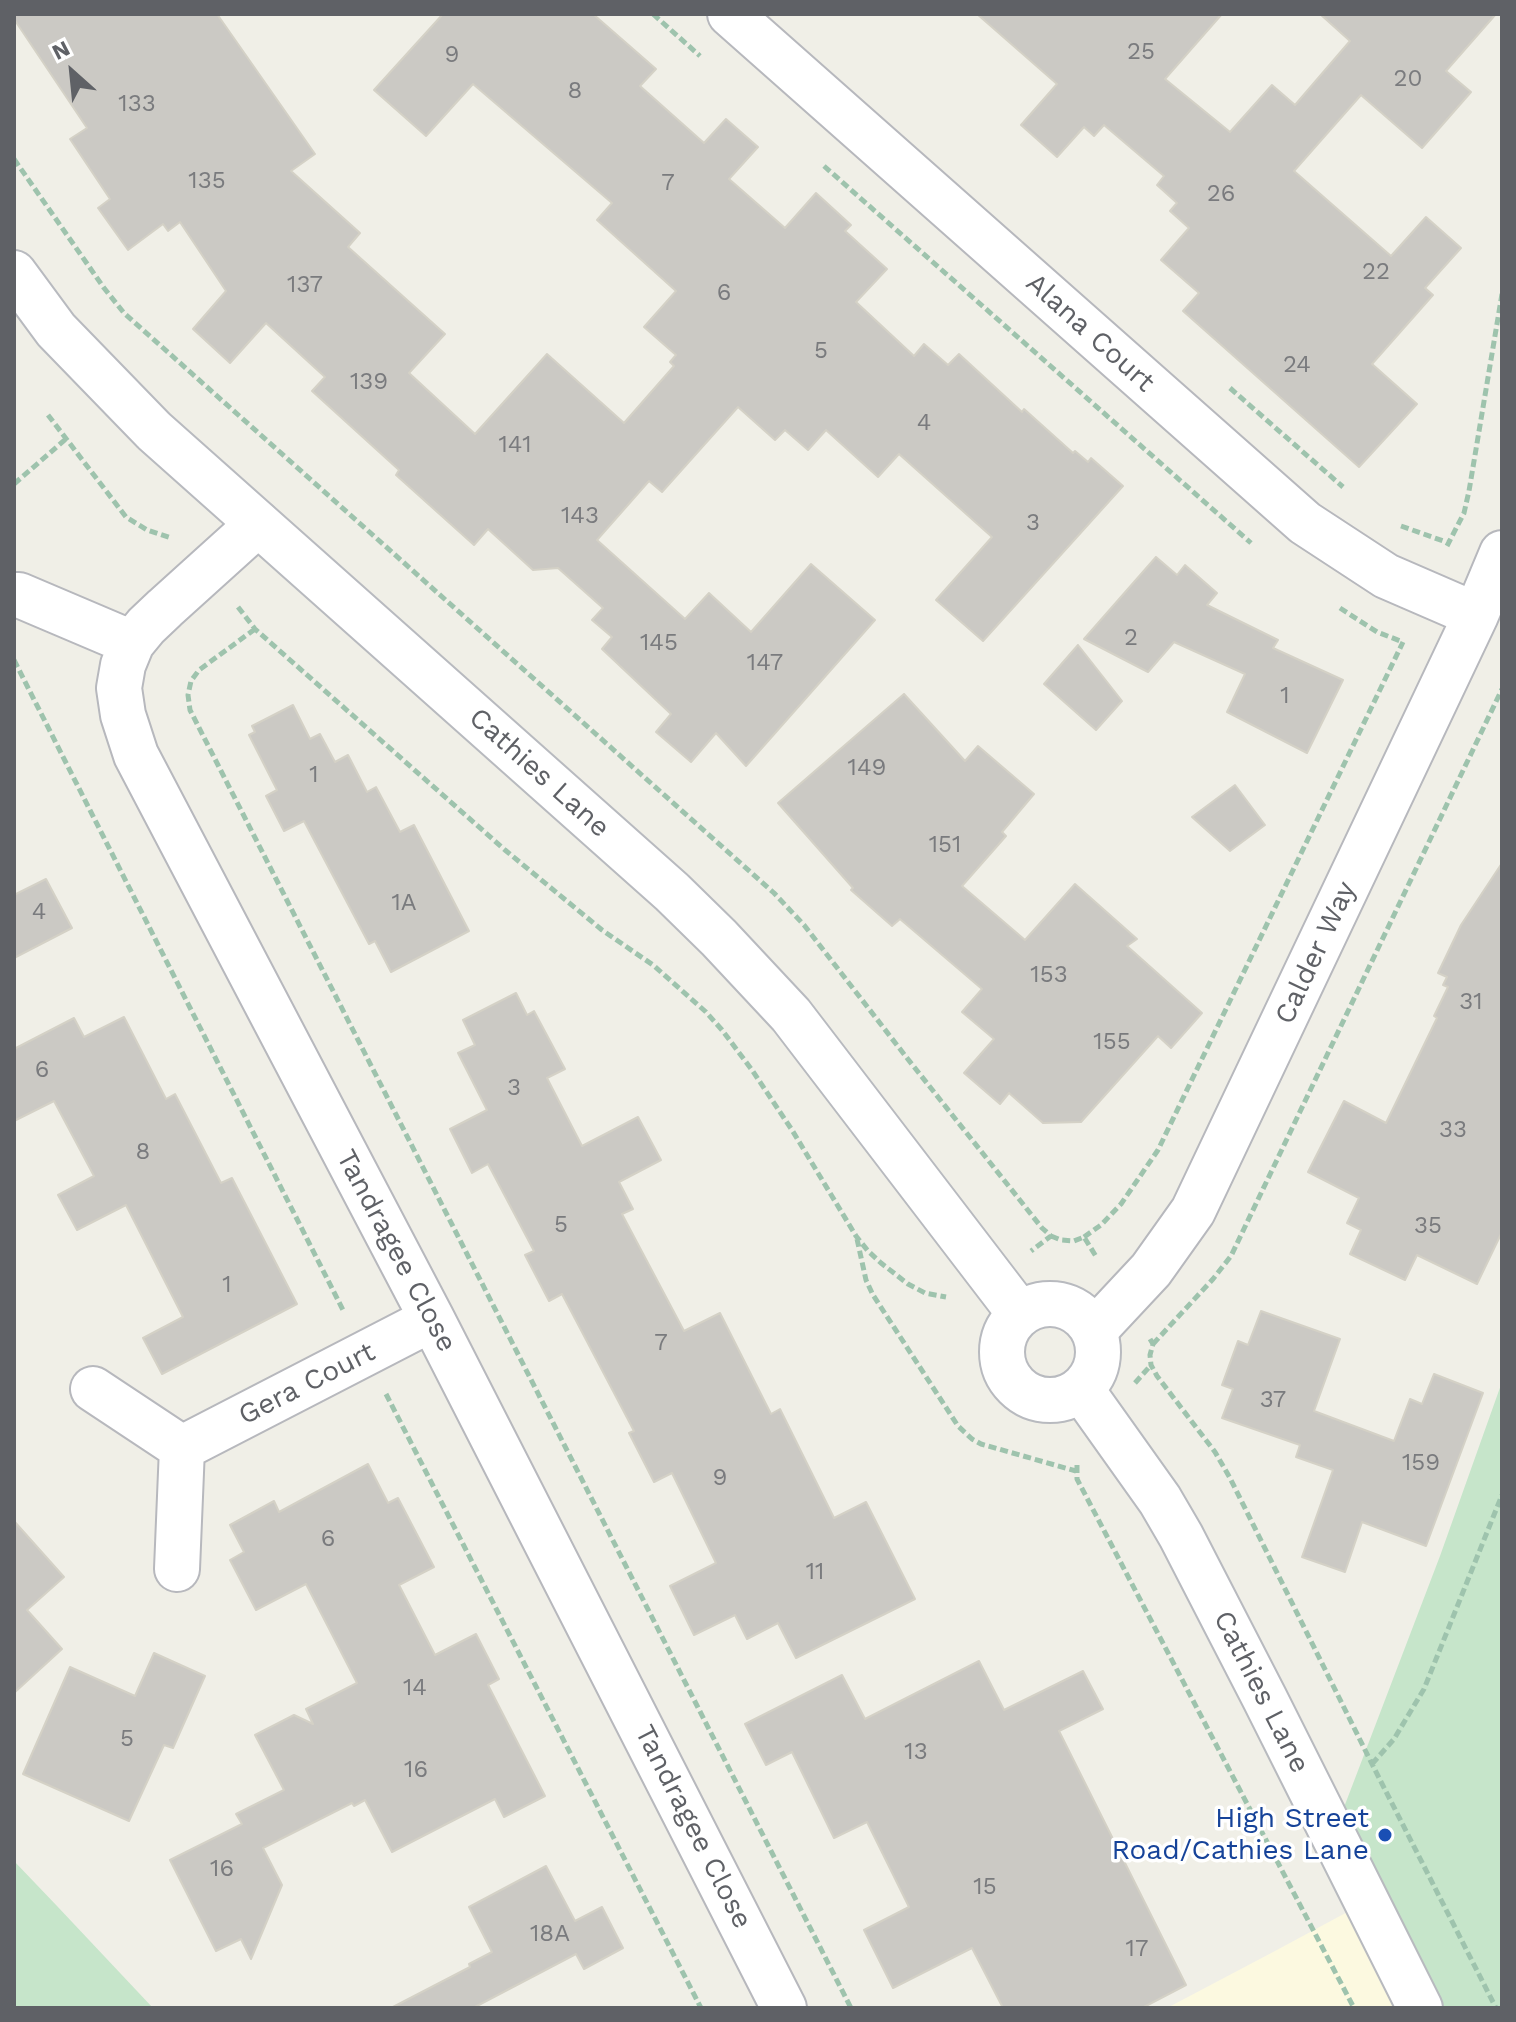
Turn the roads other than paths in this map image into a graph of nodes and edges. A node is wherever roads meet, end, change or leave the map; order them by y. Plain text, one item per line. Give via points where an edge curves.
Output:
1 (730, 14) edge
2 (14, 273) edge
3 (258, 524) junction
4 (1502, 553) edge
5 (14, 595) edge
6 (1476, 615) junction
7 (132, 643) junction
8 (1020, 1314) junction
9 (432, 1319) junction
10 (1094, 1331) junction
11 (93, 1389) dead end
12 (1081, 1389) junction
13 (182, 1448) junction
14 (177, 1569) dead end
15 (784, 2008) edge
16 (1420, 2008) edge

1 - 6 street, Alana Court via 1305,523 1386,576
2 - 3 street, Cathies Lane via 56,330 104,381
3 - 7 street, Tandragee Close
3 - 8 street, Cathies Lane via 719,938 791,1015
4 - 6 street, Calder Way
5 - 7 street
6 - 10 street, Calder Way via 1193,1211 1151,1270
7 - 9 street, Tandragee Close via 119,688 136,755
8 - 10 street via 1046,1303 1061,1305 1075,1310
8 - 12 street via 1003,1342 1002,1359 1018,1388 1049,1400
9 - 13 street, Gera Court
9 - 15 street, Tandragee Close
10 - 12 street via 1098,1362
11 - 13 street
12 - 16 street, Cathies Lane via 1181,1536
13 - 14 street

